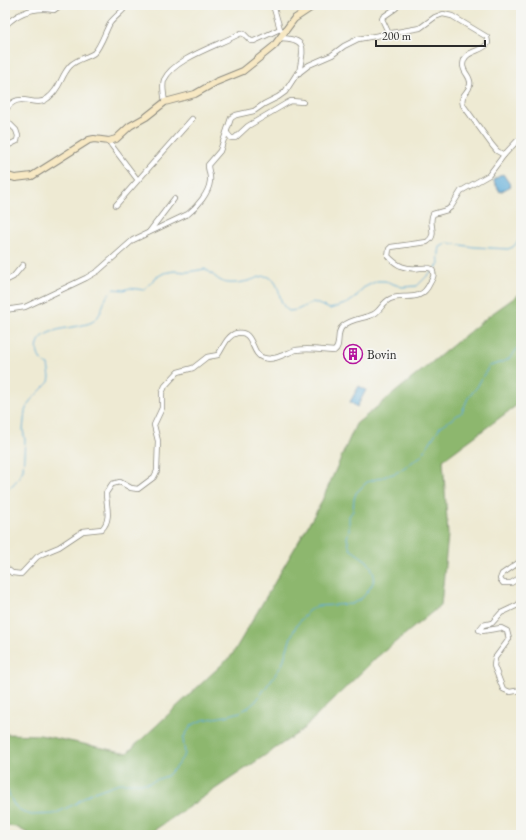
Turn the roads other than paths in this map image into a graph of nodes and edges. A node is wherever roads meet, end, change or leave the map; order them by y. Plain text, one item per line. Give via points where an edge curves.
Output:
1 (61, 5) edge
2 (123, 5) edge
3 (273, 5) edge
4 (315, 5) edge
5 (396, 8) dead end
6 (5, 26) edge
7 (282, 30) junction
8 (5, 34) edge
9 (389, 34) junction
10 (280, 38) junction
11 (299, 73) junction
12 (165, 102) junction
13 (303, 102) dead end
14 (5, 111) edge
15 (5, 119) edge
16 (192, 119) dead end
17 (227, 133) junction
18 (521, 139) edge
19 (109, 141) junction
20 (5, 147) edge
21 (504, 155) junction
22 (5, 175) edge
23 (137, 179) junction
24 (174, 199) dead end
25 (116, 205) dead end
26 (149, 232) junction
27 (23, 265) dead end
28 (5, 281) edge
29 (5, 310) edge
30 (521, 561) edge
31 (5, 567) edge
32 (521, 577) edge
33 (521, 601) edge
34 (521, 690) edge
35 (521, 716) edge
36 (521, 723) edge

1 - 6 street via 54,10 30,10
2 - 14 street via 123,10 111,23 96,52 71,64 53,95 40,103 17,101
3 - 7 street
4 - 7 street
5 - 9 street via 382,19
6 - 8 street
7 - 10 street
7 - 12 street via 254,41 241,33 188,58 164,79
9 - 11 street via 350,43
9 - 21 street via 420,28 443,14 452,16 488,39 486,46 471,52 464,60 464,69 470,83 462,102 492,145
10 - 11 street via 292,38 301,44
10 - 12 street via 270,50 243,71 195,94
11 - 17 street via 280,95 254,111 233,116
12 - 19 street via 116,139
13 - 17 street via 287,103 248,126 235,138 231,138
15 - 20 street via 16,130 18,136 17,141
16 - 23 street
17 - 26 street via 220,151 208,165 210,180 206,193 188,214
18 - 21 street
19 - 22 street via 89,140 32,176 15,178
19 - 23 street
21 - 31 street via 489,175 461,191 451,207 433,214 433,234 430,240 393,246 389,249 388,256 401,267 432,269 433,278 423,293 410,298 390,299 374,314 342,326 334,351 296,350 275,358 265,358 260,357 248,336 240,332 231,335 218,355 207,357 193,368 178,372 165,386 162,393 162,408 154,425 158,441 157,471 154,477 138,489 120,482 112,484 106,493 108,512 106,524 102,528 83,531 59,547 42,554 21,574 12,573
23 - 25 street
24 - 26 street
26 - 29 street via 133,240 98,271 86,278 25,307
27 - 28 street via 13,277
30 - 32 street via 502,574 500,579 503,583
33 - 34 street via 501,613 492,623 483,624 479,630 501,628 507,631 509,639 495,658 494,666 503,689 510,692
35 - 36 street

